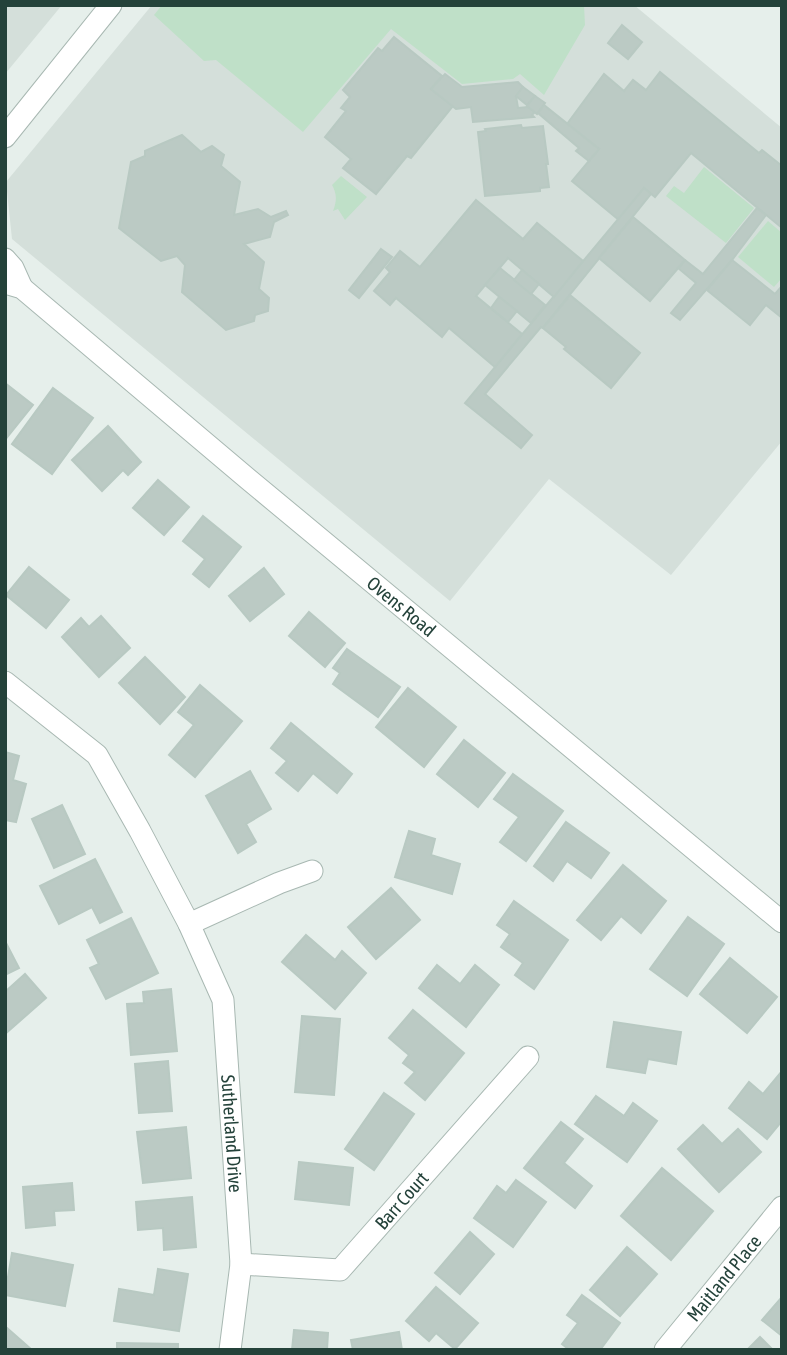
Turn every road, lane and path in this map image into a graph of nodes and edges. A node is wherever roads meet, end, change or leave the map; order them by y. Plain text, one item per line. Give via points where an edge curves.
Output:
1 (111, 5) edge
2 (5, 137) edge
3 (5, 259) edge
4 (14, 286) edge
5 (5, 682) edge
6 (312, 871) dead end
7 (782, 922) edge
8 (189, 924) junction
9 (528, 1057) dead end
10 (782, 1207) edge
11 (241, 1264) junction
12 (230, 1350) edge
13 (665, 1350) edge

1 - 2 street
3 - 4 street, Ovens Road via 13,268
4 - 7 street, Ovens Road
5 - 8 street, Sutherland Drive via 97,755
6 - 8 street
8 - 11 street, Sutherland Drive via 223,1000
9 - 11 street, Barr Court via 340,1270
10 - 13 street, Maitland Place
11 - 12 street, Sutherland Drive

